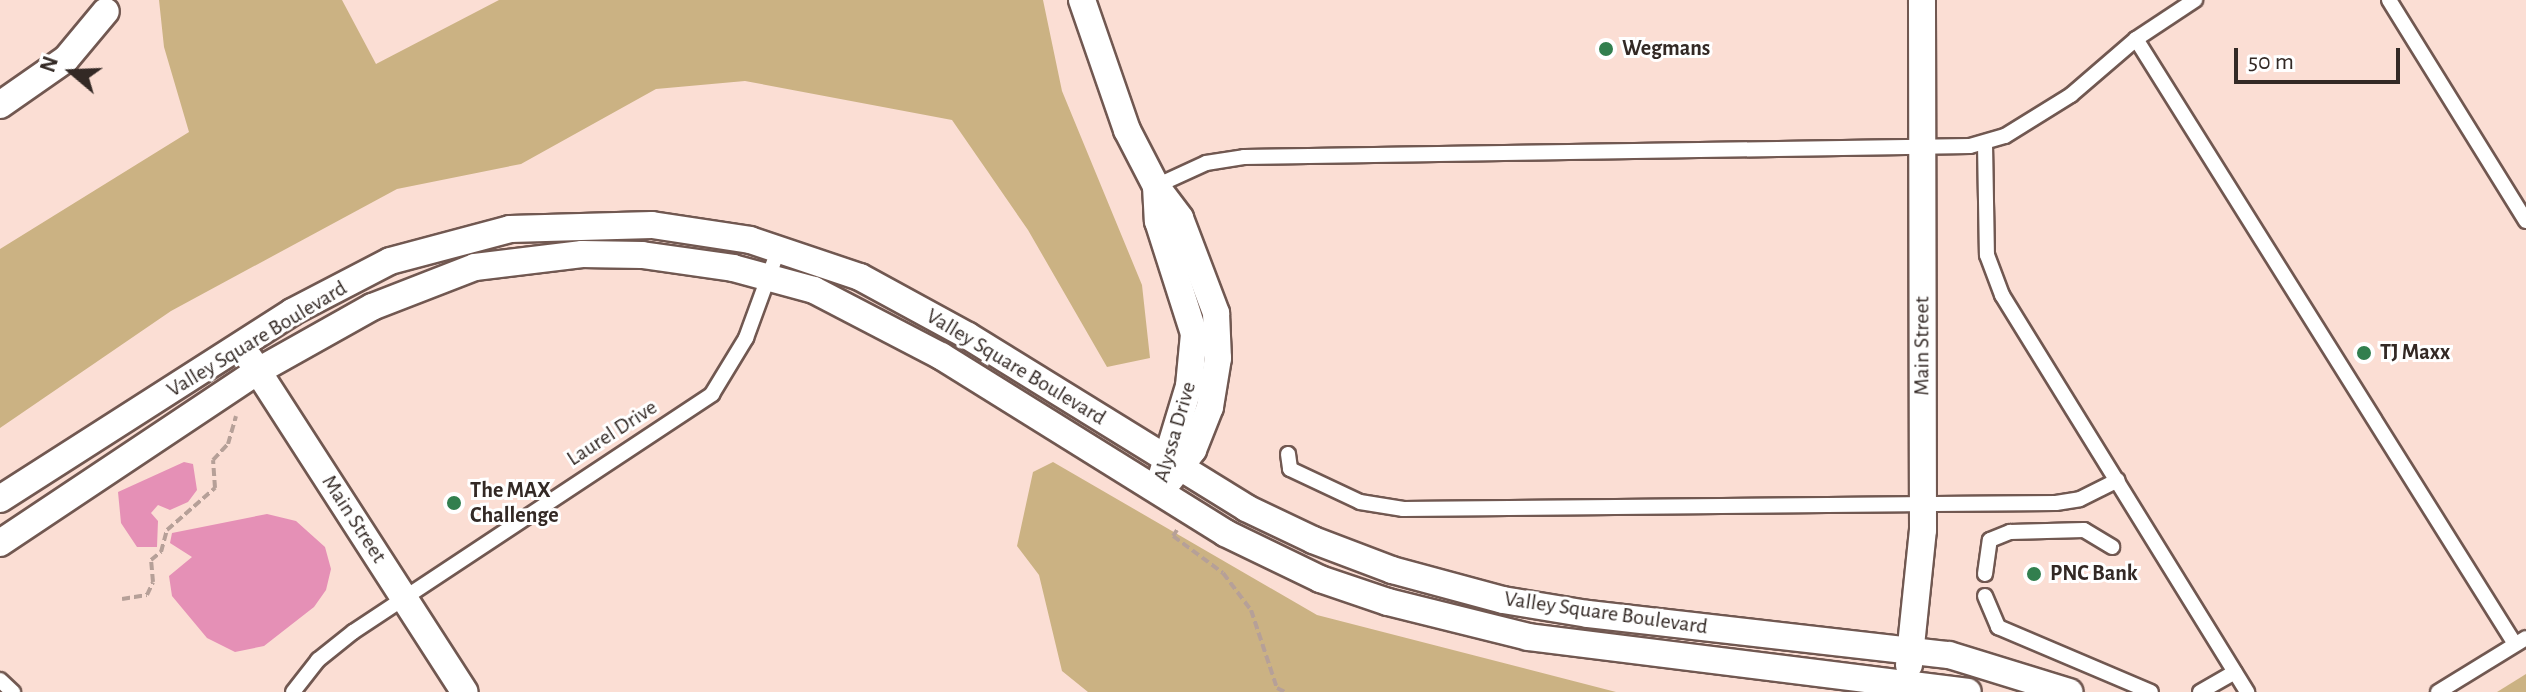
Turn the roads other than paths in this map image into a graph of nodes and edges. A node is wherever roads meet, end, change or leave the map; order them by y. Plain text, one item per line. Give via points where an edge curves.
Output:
1 (1082, 0) edge
2 (1922, 0) edge
3 (2195, 0) edge
4 (2389, 0) edge
5 (106, 11) dead end
6 (2136, 39) junction
7 (0, 105) edge
8 (1985, 144) junction
9 (1922, 148) junction
10 (1156, 186) junction
11 (2526, 221) edge
12 (779, 248) junction
13 (769, 277) junction
14 (242, 346) junction
15 (258, 371) junction
16 (1288, 454) dead end
17 (1173, 463) junction
18 (2118, 480) junction
19 (1158, 492) junction
20 (0, 499) edge
21 (1923, 505) junction
22 (0, 543) edge
23 (2112, 547) dead end
24 (1985, 574) dead end
25 (404, 596) junction
26 (1985, 596) dead end
27 (2521, 641) edge
28 (1910, 650) junction
29 (2235, 672) junction
30 (0, 680) edge
31 (1906, 687) edge
32 (13, 692) edge
33 (293, 692) edge
34 (465, 692) edge
35 (1968, 692) edge
36 (2069, 692) edge
37 (2151, 692) edge
38 (2200, 692) edge
39 (2247, 692) edge
40 (2438, 692) edge

1 - 10 street, Alyssa Drive via 1103,71
2 - 9 street, Main Street
3 - 6 lane
4 - 11 lane
5 - 7 street via 66,59
6 - 8 lane via 2071,95
6 - 27 lane
8 - 9 lane
8 - 18 lane via 1987,255 2002,295
9 - 10 lane via 1244,157 1206,163
9 - 21 street, Main Street
10 - 17 street, Alyssa Drive via 1180,218 1204,273 1217,323 1210,407 1193,450
12 - 13 lane, Laurel Drive
12 - 14 street, Valley Square Boulevard via 652,225 510,229 390,261 292,312
12 - 17 street, Valley Square Boulevard via 893,293
13 - 15 street, Valley Square Boulevard via 642,255 582,254 475,267 372,307
13 - 19 street, Valley Square Boulevard via 814,290 941,356
13 - 25 lane, Laurel Drive via 739,354 712,394
14 - 15 street, Main Street
14 - 20 street, Valley Square Boulevard
15 - 22 street, Valley Square Boulevard
15 - 25 street, Main Street
16 - 21 lane via 1290,469 1360,502 1389,509
17 - 19 street, Alyssa Drive
17 - 28 street, Valley Square Boulevard via 1313,540 1392,570 1503,600
18 - 21 lane via 2067,502
18 - 29 lane
19 - 31 street, Valley Square Boulevard via 1225,533 1320,579 1455,622 1572,644
21 - 28 street, Main Street
23 - 24 lane via 2084,530 2010,532 1990,540
25 - 33 lane, Laurel Drive via 318,660
25 - 34 street, Main Street
26 - 37 lane via 1998,627
27 - 40 lane
28 - 31 street, Main Street
28 - 36 street, Valley Square Boulevard via 1985,663
29 - 38 lane
29 - 39 lane
30 - 32 lane
31 - 35 street, Valley Square Boulevard

